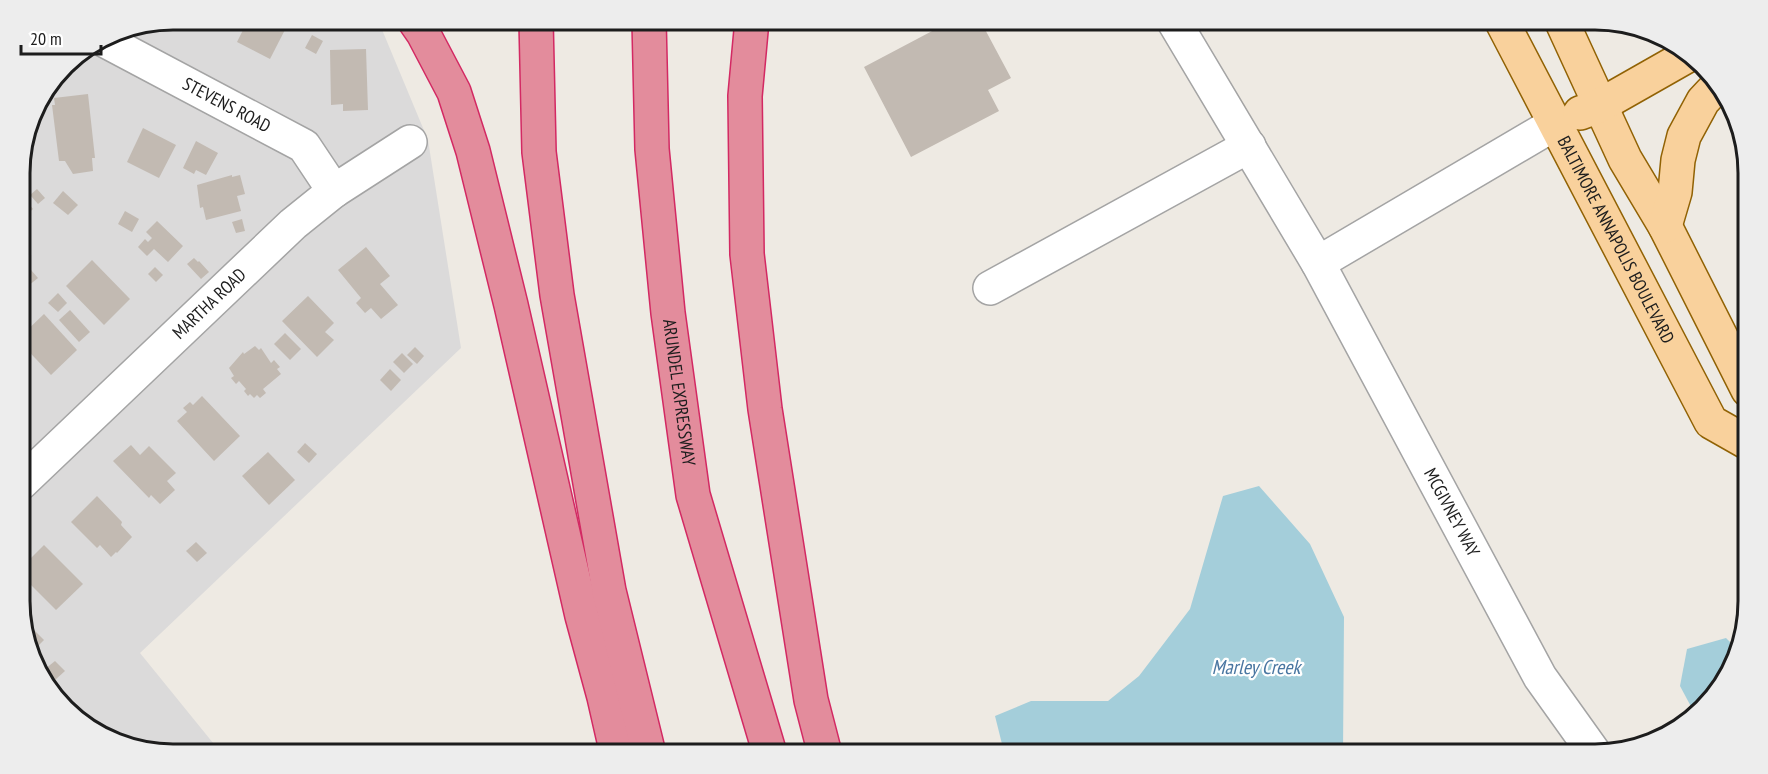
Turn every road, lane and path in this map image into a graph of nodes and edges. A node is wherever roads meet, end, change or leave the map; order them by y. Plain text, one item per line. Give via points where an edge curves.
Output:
1 (421, 30) edge
2 (536, 30) edge
3 (649, 30) edge
4 (751, 30) edge
5 (1179, 30) edge
6 (1506, 30) edge
7 (1565, 30) edge
8 (112, 44) edge
9 (1682, 60) edge
10 (1712, 91) edge
11 (1599, 106) junction
12 (1556, 123) junction
13 (410, 142) dead end
14 (1249, 146) junction
15 (334, 191) junction
16 (1665, 226) junction
17 (1318, 263) junction
18 (990, 288) dead end
19 (1738, 370) edge
20 (1738, 437) edge
21 (30, 474) edge
22 (615, 744) edge
23 (647, 744) edge
24 (767, 744) edge
25 (822, 744) edge
26 (1587, 744) edge

1 - 22 highway via 454,92 473,151
2 - 23 highway via 539,152 557,295 609,591
3 - 24 highway, ARUNDEL EXPRESSWAY via 652,149 668,313 693,495
4 - 25 highway via 745,96 747,254 766,421 811,700
5 - 14 street, MCGIVNEY WAY
6 - 12 main road, BALTIMORE ANNAPOLIS BOULEVARD
7 - 11 main road
8 - 15 street, STEVENS ROAD via 304,146
9 - 11 main road
10 - 16 main road via 1684,136
11 - 12 main road
11 - 16 main road
12 - 17 street
12 - 20 main road, BALTIMORE ANNAPOLIS BOULEVARD via 1711,422
13 - 15 street, MARTHA ROAD
14 - 17 street, MCGIVNEY WAY
14 - 18 street
15 - 21 street, MARTHA ROAD via 294,224
16 - 19 main road
17 - 26 street, MCGIVNEY WAY via 1540,678

